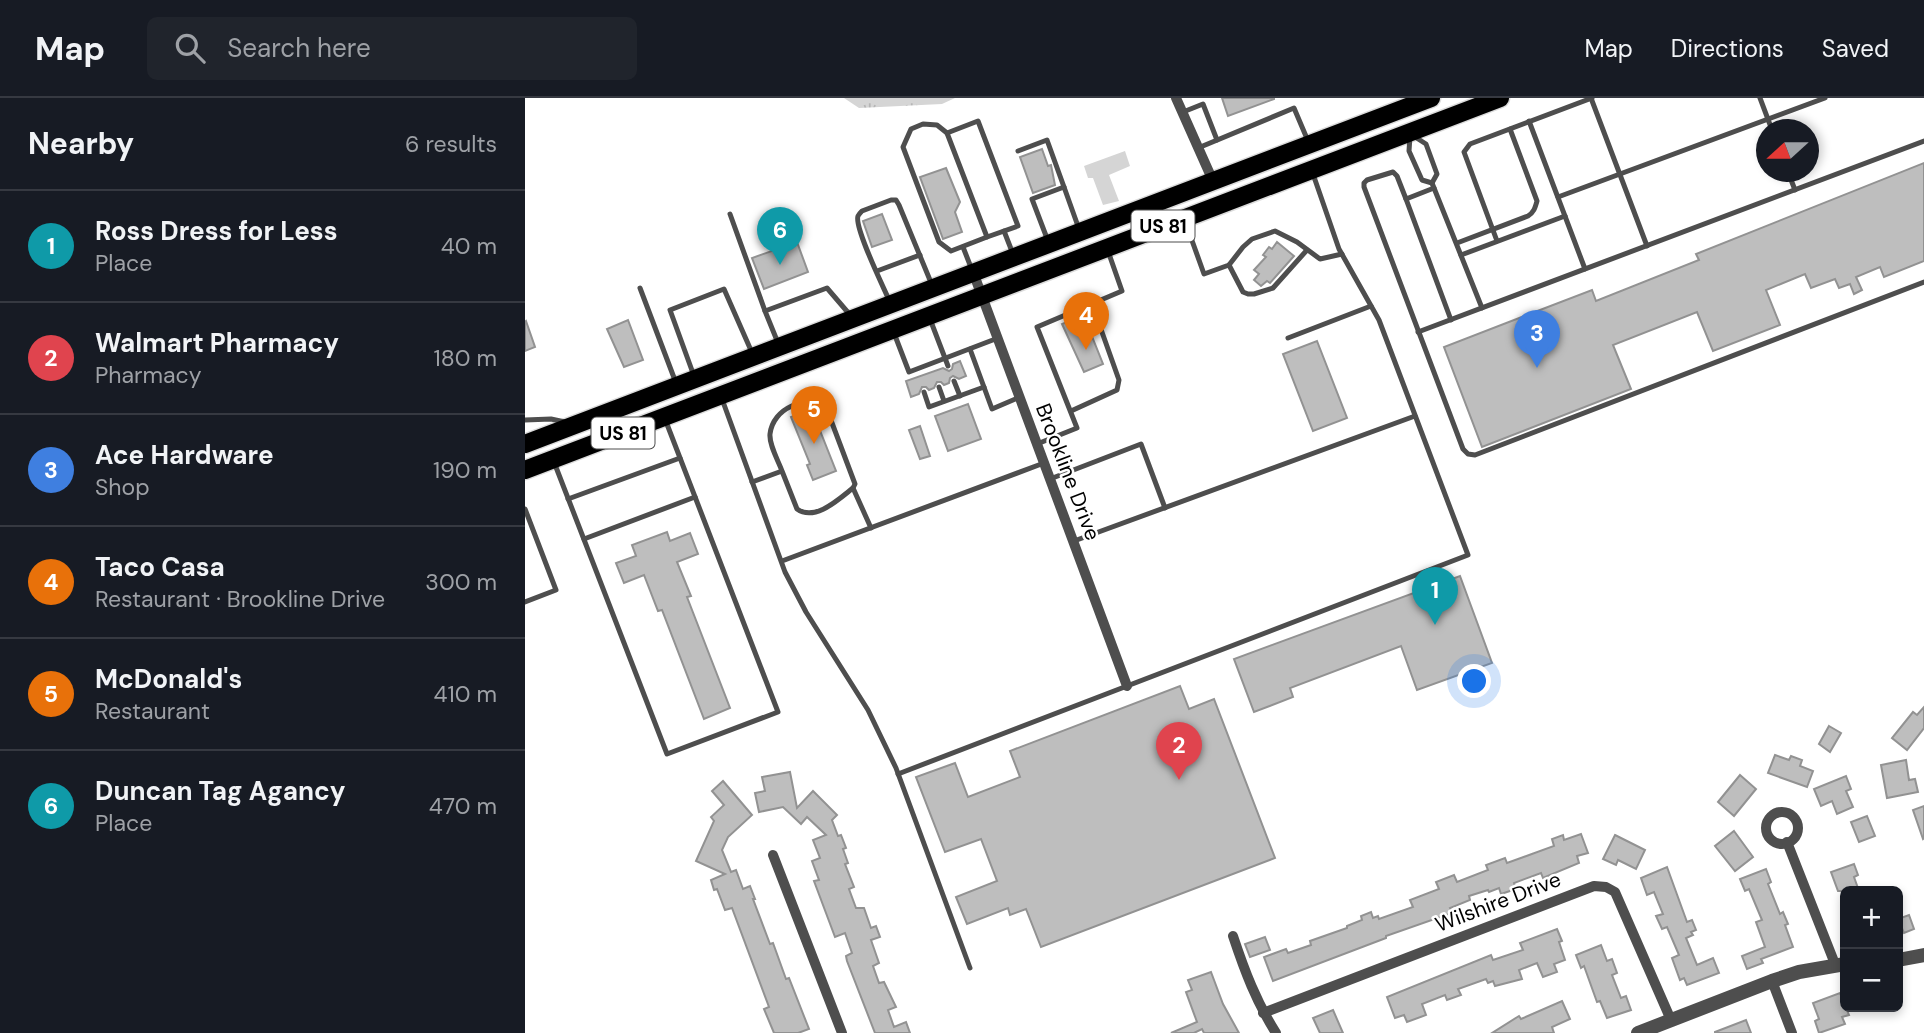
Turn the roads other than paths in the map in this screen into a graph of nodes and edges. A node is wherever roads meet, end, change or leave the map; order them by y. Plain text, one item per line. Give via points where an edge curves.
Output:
1 (1176, 98) edge
2 (1431, 98) edge
3 (1500, 98) edge
4 (1589, 98) edge
5 (1760, 98) edge
6 (1825, 98) edge
7 (1400, 110) junction
8 (1182, 112) junction
9 (1768, 119) edge
10 (1771, 119) edge
11 (1529, 121) junction
12 (1756, 124) edge
13 (1510, 129) junction
14 (947, 133) junction
15 (1410, 133) junction
16 (1217, 140) junction
17 (1924, 141) edge
18 (1310, 144) junction
19 (1198, 148) junction
20 (1017, 151) dead end
21 (1311, 170) junction
22 (1620, 175) junction
23 (1213, 181) junction
24 (1792, 182) edge
25 (1433, 186) junction
26 (1064, 187) junction
27 (1795, 190) junction
28 (1558, 197) junction
29 (1406, 199) junction
30 (730, 214) dead end
31 (1565, 216) junction
32 (1184, 218) junction
33 (1493, 230) junction
34 (1003, 232) junction
35 (1081, 232) junction
36 (988, 237) junction
37 (1497, 242) junction
38 (1048, 243) junction
39 (1457, 243) junction
40 (1647, 246) junction
41 (963, 247) junction
42 (1107, 248) junction
43 (1307, 250) junction
44 (1342, 254) junction
45 (920, 255) junction
46 (1461, 255) junction
47 (1014, 257) junction
48 (1229, 265) junction
49 (1585, 269) junction
50 (877, 271) junction
51 (973, 272) junction
52 (1924, 282) edge
53 (640, 288) dead end
54 (933, 288) junction
55 (982, 296) junction
56 (891, 304) junction
57 (1092, 304) junction
58 (1371, 306) junction
59 (1482, 308) junction
60 (765, 311) junction
61 (929, 316) junction
62 (853, 318) junction
63 (1451, 320) junction
64 (893, 330) junction
65 (1418, 332) junction
66 (998, 338) junction
67 (1288, 338) dead end
68 (780, 347) junction
69 (970, 349) junction
70 (754, 356) junction
71 (946, 358) junction
72 (930, 364) junction
73 (949, 366) dead end
74 (916, 369) junction
75 (933, 371) dead end
76 (918, 377) dead end
77 (695, 379) junction
78 (954, 381) dead end
79 (677, 386) junction
80 (939, 387) dead end
81 (984, 387) junction
82 (924, 392) dead end
83 (720, 396) junction
84 (960, 396) junction
85 (1020, 397) junction
86 (944, 401) junction
87 (1071, 411) junction
88 (1415, 416) junction
89 (664, 417) junction
90 (525, 420) edge
91 (575, 425) junction
92 (525, 444) edge
93 (1037, 444) junction
94 (680, 458) junction
95 (552, 459) junction
96 (1044, 463) junction
97 (525, 470) edge
98 (782, 471) junction
99 (1050, 479) junction
100 (753, 482) junction
101 (853, 488) junction
102 (695, 497) junction
103 (568, 499) junction
104 (1165, 508) junction
105 (525, 509) edge
106 (871, 528) junction
107 (583, 539) junction
108 (1074, 541) junction
109 (782, 561) junction
110 (525, 601) edge
111 (1127, 686) junction
112 (898, 774) junction
113 (1787, 842) dead end
114 (773, 855) dead end
115 (1233, 936) dead end
116 (1924, 955) edge
117 (1903, 960) edge
118 (1840, 964) edge
119 (970, 968) dead end
120 (1772, 981) junction
121 (1263, 1013) junction
122 (1671, 1020) junction
123 (842, 1033) edge
124 (1276, 1033) edge
125 (1638, 1033) edge
126 (1792, 1033) edge

1 - 8 street
2 - 7 main road, US 81
3 - 15 main road, US 81
4 - 11 lane
4 - 22 lane
5 - 9 lane
6 - 10 lane
7 - 15 main road
7 - 18 main road, US 81
8 - 16 lane via 1203,104
8 - 19 street
11 - 13 lane
11 - 28 lane
12 - 22 lane
13 - 33 lane via 1537,201 1533,213
13 - 33 lane via 1470,144 1464,152
14 - 34 lane via 978,121 1018,226
14 - 36 lane
14 - 41 lane via 937,125 923,124 911,129 903,147 939,242 951,251
15 - 21 main road, US 81
15 - 25 lane via 1409,151 1422,180
15 - 25 lane via 1426,144 1437,174
16 - 18 lane via 1294,108
16 - 19 lane
17 - 27 lane
18 - 23 main road, US 81
19 - 23 street
20 - 26 lane via 1047,140
21 - 32 main road, US 81
21 - 44 lane
22 - 28 lane
22 - 40 lane
23 - 35 main road, US 81
24 - 27 lane
25 - 29 lane
25 - 39 lane
26 - 35 lane
26 - 38 lane via 1032,199
27 - 40 lane
28 - 31 lane
29 - 63 lane
29 - 65 lane via 1393,172 1364,183
30 - 60 lane
31 - 37 lane
31 - 49 lane
32 - 42 main road, US 81
32 - 48 lane via 1204,274
33 - 37 lane
33 - 39 lane
34 - 36 lane
34 - 47 lane
35 - 38 main road, US 81
36 - 41 lane
37 - 46 lane
38 - 47 main road, US 81
39 - 46 lane
40 - 49 lane
41 - 51 lane
42 - 55 main road, US 81
42 - 57 lane via 1122,291
43 - 44 lane via 1320,259
43 - 48 lane via 1275,231 1252,239
43 - 48 lane via 1273,288 1254,294 1243,292
44 - 58 lane
45 - 50 lane
45 - 50 lane via 899,205 891,200 858,215
45 - 54 lane
46 - 59 lane
47 - 51 main road, US 81
49 - 59 lane
50 - 56 lane
51 - 54 main road, US 81
51 - 55 street, Brookline Drive
52 - 65 lane via 1475,455 1463,449
53 - 79 lane
54 - 56 main road, US 81
55 - 61 main road, US 81
55 - 66 street, Brookline Drive
56 - 62 main road, US 81
57 - 87 lane via 1119,380 1117,390
57 - 87 lane via 1037,327
58 - 67 lane
58 - 88 lane
59 - 63 lane
60 - 62 lane via 827,288
60 - 68 lane
61 - 64 main road, US 81
61 - 71 lane
62 - 68 main road, US 81
63 - 65 lane
64 - 74 lane via 909,372
64 - 83 main road, US 81
66 - 69 lane
66 - 85 street, Brookline Drive
68 - 70 main road, US 81
69 - 71 lane
69 - 81 lane
70 - 77 main road, US 81
70 - 77 lane via 724,289 670,310
70 - 83 main road
71 - 72 lane
71 - 73 lane
72 - 74 lane
72 - 75 lane
74 - 76 lane
77 - 79 main road, US 81
78 - 84 lane
79 - 91 main road, US 81
80 - 86 lane
81 - 84 lane
81 - 85 lane via 992,409
82 - 86 lane via 929,407
83 - 89 main road, US 81
83 - 100 lane
84 - 86 lane
85 - 93 street, Brookline Drive
87 - 93 lane via 1077,428
88 - 104 lane
88 - 111 lane via 1468,555
89 - 94 lane
89 - 95 main road, US 81
90 - 91 lane via 551,419
91 - 92 main road, US 81
93 - 96 street, Brookline Drive
94 - 102 lane
94 - 103 lane
95 - 97 main road, US 81
95 - 103 lane
96 - 99 street, Brookline Drive
96 - 106 lane
98 - 100 lane
98 - 101 lane via 802,513 822,509
98 - 101 lane via 770,437 772,425 789,407 817,402 826,407 856,484
99 - 104 lane via 1141,444
99 - 108 street, Brookline Drive
100 - 109 lane
101 - 106 lane
102 - 107 lane
102 - 107 lane via 778,712 667,754
103 - 107 lane
104 - 108 lane
105 - 110 lane via 556,590
106 - 109 lane
108 - 111 street, Brookline Drive
109 - 112 lane via 806,612 868,710
111 - 112 lane
112 - 119 lane
113 - 118 street
114 - 123 street
115 - 121 street
116 - 117 street
118 - 120 street
120 - 122 street
120 - 126 street
121 - 122 street, Wilshire Drive via 1594,886 1615,892
121 - 124 street
122 - 125 street

